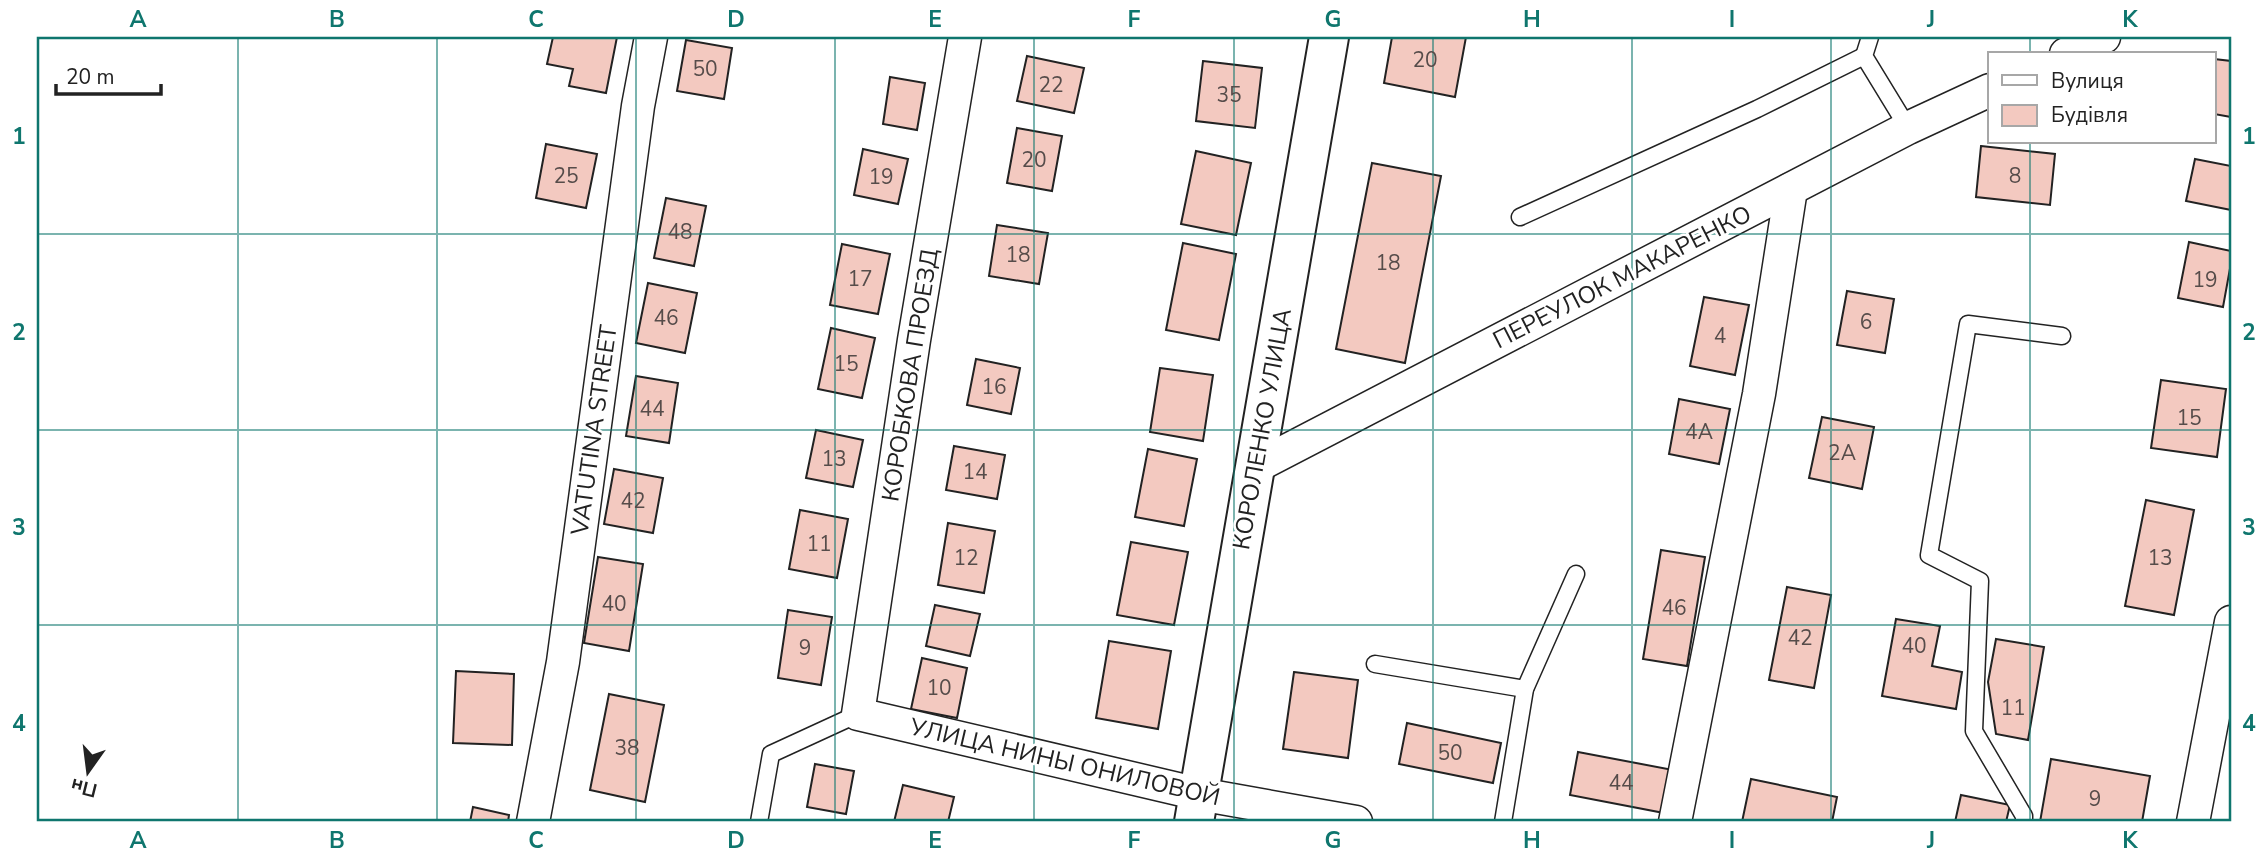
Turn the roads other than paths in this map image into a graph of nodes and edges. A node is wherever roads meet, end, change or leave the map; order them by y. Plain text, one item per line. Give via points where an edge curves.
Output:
1 (651, 37) edge
2 (965, 37) edge
3 (1329, 37) edge
4 (1870, 37) edge
5 (2104, 37) edge
6 (2070, 52) edge
7 (1864, 56) junction
8 (1988, 91) edge
9 (1908, 128) junction
10 (1791, 188) junction
11 (1520, 217) dead end
12 (2062, 336) dead end
13 (1255, 467) junction
14 (1576, 574) dead end
15 (2231, 622) edge
16 (1375, 664) dead end
17 (1525, 690) junction
18 (858, 714) junction
19 (1197, 808) edge
20 (533, 822) edge
21 (759, 822) edge
22 (1356, 822) edge
23 (1503, 822) edge
24 (1675, 822) edge
25 (2024, 822) edge
26 (2193, 822) edge

1 - 20 street, VATUTINA STREET via 563,662
2 - 18 street, КОРОБКОВА ПРОЕЗД
3 - 13 street, КОРОЛЕНКО УЛИЦА
4 - 7 lane
5 - 6 street
7 - 9 lane
7 - 11 lane
8 - 9 street, ПЕРЕУЛОК МАКАРЕНКО
9 - 10 street, ПЕРЕУЛОК МАКАРЕНКО
10 - 13 street, ПЕРЕУЛОК МАКАРЕНКО
10 - 24 street via 1759,394
12 - 25 lane via 1968,324 1929,555 1980,581 1974,731
13 - 19 street, КОРОЛЕНКО УЛИЦА
14 - 17 lane
15 - 26 street
16 - 17 lane
17 - 23 lane
18 - 19 street, УЛИЦА НИНЫ ОНИЛОВОЙ
18 - 21 lane via 771,754
19 - 22 street, УЛИЦА НИНЫ ОНИЛОВОЙ

